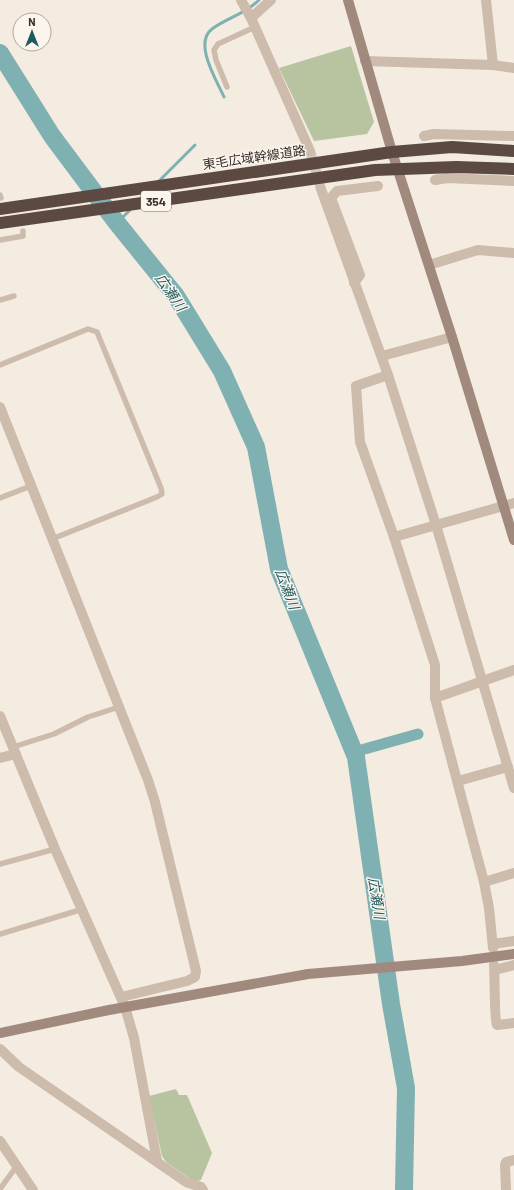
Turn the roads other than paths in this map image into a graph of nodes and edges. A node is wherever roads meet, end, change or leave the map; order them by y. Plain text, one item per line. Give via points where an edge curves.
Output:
1 (271, 0) edge
2 (348, 0) edge
3 (486, 0) edge
4 (248, 13) edge
5 (365, 61) junction
6 (492, 65) junction
7 (514, 68) edge
8 (227, 87) dead end
9 (475, 134) junction
10 (424, 136) dead end
11 (514, 136) edge
12 (452, 147) junction
13 (514, 150) edge
14 (310, 151) tunnel mouth
15 (392, 152) junction
16 (398, 168) junction
17 (514, 169) edge
18 (436, 180) dead end
19 (514, 181) edge
20 (378, 186) dead end
21 (321, 189) tunnel mouth
22 (0, 201) edge
23 (0, 223) edge
24 (23, 231) dead end
25 (0, 240) edge
26 (514, 254) edge
27 (429, 265) junction
28 (354, 283) junction
29 (14, 296) dead end
30 (0, 300) edge
31 (452, 337) junction
32 (382, 356) junction
33 (0, 365) edge
34 (388, 375) junction
35 (0, 407) edge
36 (31, 486) junction
37 (0, 498) edge
38 (514, 502) edge
39 (503, 505) junction
40 (436, 525) junction
41 (394, 537) junction
42 (52, 539) junction
43 (514, 540) edge
44 (514, 670) edge
45 (482, 681) junction
46 (435, 698) junction
47 (119, 706) junction
48 (0, 716) edge
49 (15, 750) junction
50 (0, 758) edge
51 (508, 767) junction
52 (458, 781) junction
53 (514, 788) edge
54 (55, 849) junction
55 (0, 864) edge
56 (514, 873) edge
57 (484, 882) junction
58 (83, 909) junction
59 (0, 934) edge
60 (514, 941) edge
61 (514, 954) edge
62 (514, 965) edge
63 (121, 997) junction
64 (125, 1007) junction
65 (514, 1023) edge
66 (0, 1033) edge
67 (0, 1050) edge
68 (0, 1141) edge
69 (514, 1160) edge
70 (157, 1161) junction
71 (16, 1166) junction
72 (189, 1186) edge
73 (0, 1189) edge
74 (33, 1190) edge
75 (203, 1190) edge
76 (506, 1190) edge

1 - 4 street
2 - 5 street
3 - 6 street
4 - 8 lane via 214,50
4 - 14 street
5 - 6 street
5 - 15 street
6 - 7 street
9 - 10 street
9 - 11 street
9 - 12 street
12 - 13 highway, 東毛広域幹線道路 / 354
12 - 15 highway, 東毛広域幹線道路 / 354
15 - 16 street
15 - 22 highway, 東毛広域幹線道路 / 354 via 42,203
16 - 17 highway, 354
16 - 23 highway, 354
16 - 27 street
18 - 19 street via 447,178
20 - 28 street via 337,191 332,198 360,275
21 - 28 street
24 - 25 lane via 23,236
26 - 27 street via 478,250
27 - 31 street
28 - 32 street
29 - 30 lane
31 - 32 street
31 - 39 street
32 - 34 street
33 - 42 lane via 88,329 96,332 161,488 162,494 157,497
34 - 40 street
34 - 41 street via 356,386 360,442
35 - 36 street
36 - 37 lane
36 - 42 street
38 - 39 street
39 - 40 street
39 - 43 street
40 - 41 street
40 - 45 street
41 - 46 street via 435,664
42 - 47 street
44 - 45 street
45 - 46 street
45 - 51 street
46 - 52 street
47 - 49 lane
47 - 63 street via 155,802 196,971 195,978 187,981
48 - 49 street
49 - 50 street
49 - 54 street
51 - 52 street
51 - 53 street
52 - 57 street
54 - 55 lane
54 - 58 street
56 - 57 street
57 - 60 street via 493,946
58 - 59 lane
58 - 63 street
61 - 64 street via 311,974
62 - 65 street via 494,967 496,1023
63 - 64 street
64 - 66 street
64 - 70 street via 134,1038
67 - 70 street via 19,1067
68 - 71 street
69 - 76 street via 506,1162 505,1165
70 - 72 street
71 - 73 lane
71 - 74 street
72 - 75 street via 201,1187

